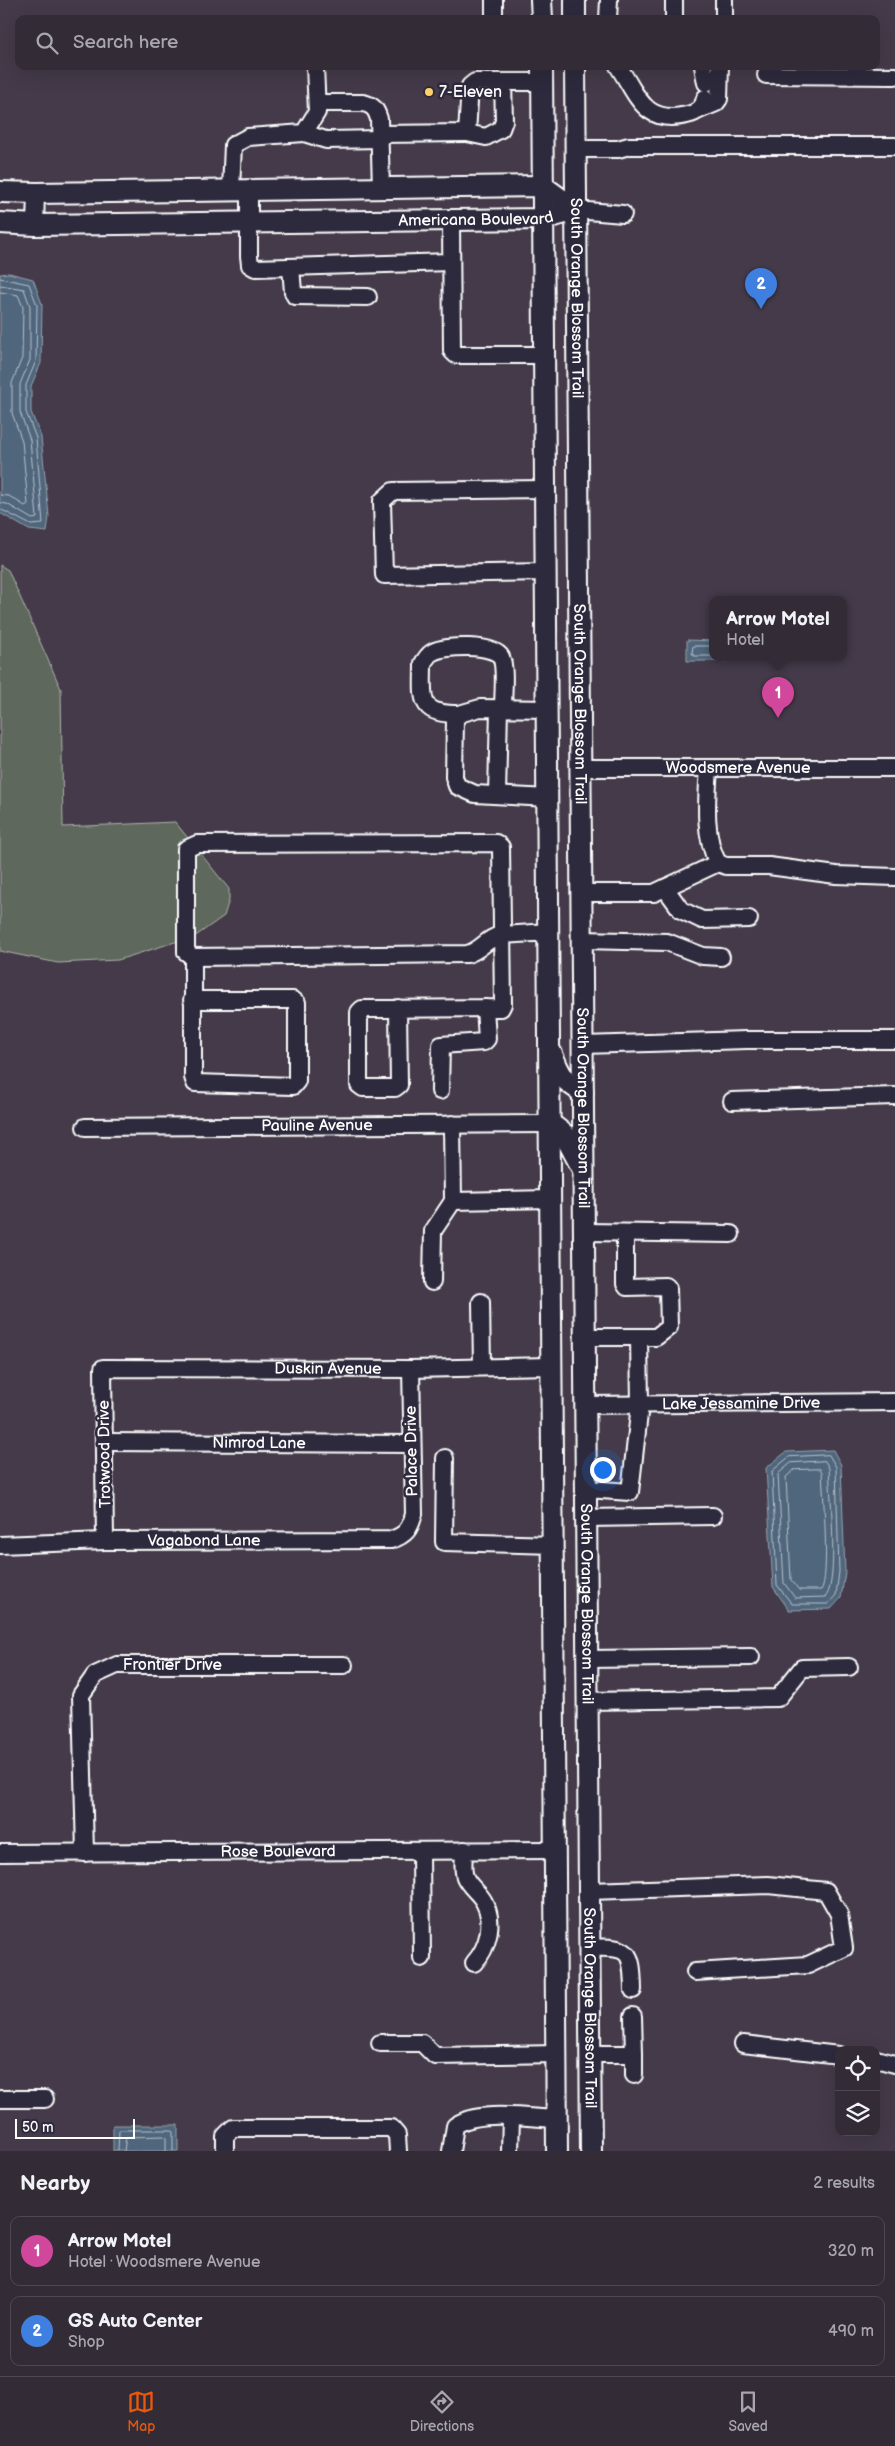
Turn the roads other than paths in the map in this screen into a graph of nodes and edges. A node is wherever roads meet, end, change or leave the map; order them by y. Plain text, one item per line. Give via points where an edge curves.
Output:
1 (494, 0) edge
2 (541, 0) edge
3 (575, 0) edge
4 (609, 0) edge
5 (674, 0) edge
6 (724, 0) edge
7 (494, 15) edge
8 (542, 15) edge
9 (575, 15) edge
10 (608, 15) edge
11 (674, 15) edge
12 (724, 15) edge
13 (316, 70) edge
14 (576, 70) edge
15 (620, 70) edge
16 (703, 70) edge
17 (720, 70) edge
18 (542, 74) edge
19 (766, 75) dead end
20 (895, 76) edge
21 (504, 82) junction
22 (703, 97) junction
23 (317, 103) junction
24 (467, 133) junction
25 (304, 134) junction
26 (380, 137) junction
27 (895, 146) edge
28 (576, 149) junction
29 (542, 186) junction
30 (381, 188) junction
31 (240, 190) junction
32 (0, 192) edge
33 (36, 193) junction
34 (576, 210) junction
35 (623, 214) dead end
36 (543, 219) junction
37 (451, 220) junction
38 (249, 222) junction
39 (0, 223) edge
40 (36, 225) junction
41 (451, 262) junction
42 (291, 267) junction
43 (368, 297) dead end
44 (544, 356) junction
45 (546, 489) junction
46 (546, 572) junction
47 (501, 708) junction
48 (547, 709) junction
49 (459, 714) junction
50 (580, 768) junction
51 (709, 768) junction
52 (895, 768) edge
53 (497, 795) junction
54 (548, 798) junction
55 (718, 863) junction
56 (895, 877) edge
57 (665, 888) junction
58 (581, 894) junction
59 (749, 919) dead end
60 (549, 932) junction
61 (502, 935) junction
62 (582, 940) junction
63 (192, 957) junction
64 (721, 957) dead end
65 (192, 1000) junction
66 (398, 1008) junction
67 (485, 1008) junction
68 (895, 1040) edge
69 (583, 1045) junction
70 (550, 1048) junction
71 (440, 1091) dead end
72 (584, 1092) junction
73 (895, 1096) edge
74 (732, 1101) dead end
75 (452, 1124) junction
76 (551, 1124) junction
77 (85, 1127) dead end
78 (584, 1175) junction
79 (551, 1198) junction
80 (453, 1202) junction
81 (585, 1232) junction
82 (625, 1233) junction
83 (731, 1234) dead end
84 (432, 1282) dead end
85 (481, 1302) dead end
86 (639, 1337) junction
87 (586, 1338) junction
88 (552, 1366) junction
89 (482, 1367) junction
90 (103, 1368) joint
91 (411, 1369) junction
92 (895, 1402) edge
93 (586, 1405) junction
94 (640, 1405) junction
95 (105, 1442) junction
96 (412, 1444) junction
97 (445, 1458) dead end
98 (587, 1490) junction
99 (713, 1516) dead end
100 (587, 1518) junction
101 (407, 1532) joint
102 (105, 1541) junction
103 (554, 1544) junction
104 (0, 1545) edge
105 (751, 1657) dead end
106 (588, 1659) junction
107 (344, 1665) dead end
108 (849, 1667) dead end
109 (588, 1701) junction
110 (556, 1794) junction
111 (589, 1830) junction
112 (464, 1850) junction
113 (556, 1850) junction
114 (421, 1851) junction
115 (0, 1853) edge
116 (85, 1853) junction
117 (589, 1891) junction
118 (590, 1948) junction
119 (422, 1958) dead end
120 (474, 1963) dead end
121 (695, 1972) dead end
122 (633, 1990) dead end
123 (633, 2016) dead end
124 (380, 2043) dead end
125 (743, 2044) dead end
126 (557, 2054) junction
127 (590, 2054) junction
128 (634, 2054) junction
129 (835, 2055) edge
130 (880, 2061) edge
131 (895, 2064) edge
132 (634, 2075) dead end
133 (0, 2099) edge
134 (45, 2099) dead end
135 (511, 2118) junction
136 (557, 2119) junction
137 (225, 2151) edge
138 (398, 2151) edge
139 (452, 2151) edge
140 (510, 2151) edge
141 (558, 2151) edge
142 (591, 2151) edge

1 - 7 street
2 - 8 main road
3 - 9 main road
4 - 10 street
5 - 11 street
6 - 12 street
13 - 23 street
14 - 28 main road, South Orange Blossom Trail
15 - 22 street via 651,114 664,117 688,115
16 - 22 street
17 - 22 street via 719,99 716,103
18 - 21 street
18 - 29 main road, South Orange Blossom Trail
19 - 20 street
21 - 24 street via 476,82 470,86
21 - 24 street via 501,130 486,137
23 - 25 street via 317,112
23 - 26 street via 370,105 379,119
24 - 26 street
25 - 26 street via 326,140
25 - 31 street via 272,134 238,141 233,146
26 - 30 street
27 - 28 street via 629,146
28 - 34 main road, South Orange Blossom Trail
29 - 30 main road, Americana Boulevard
29 - 34 main road, Americana Boulevard
29 - 36 main road, South Orange Blossom Trail
30 - 31 main road, Americana Boulevard
31 - 33 main road, Americana Boulevard
31 - 38 street
32 - 33 main road, Americana Boulevard
33 - 40 street
34 - 35 street
34 - 36 main road, Americana Boulevard
34 - 50 main road, South Orange Blossom Trail
36 - 37 main road, Americana Boulevard
36 - 44 main road, South Orange Blossom Trail
37 - 38 main road, Americana Boulevard
37 - 41 street
38 - 40 main road, Americana Boulevard
38 - 42 street via 250,265 255,268
39 - 40 main road, Americana Boulevard
41 - 42 street
41 - 44 street via 452,352 456,355
42 - 43 street via 295,296
44 - 45 main road, South Orange Blossom Trail
45 - 46 main road, South Orange Blossom Trail
45 - 46 street via 393,491 382,501 384,575
46 - 48 main road, South Orange Blossom Trail
47 - 48 street
47 - 49 street via 480,708
47 - 49 street via 501,657 495,651 486,648 442,649 434,652 423,664 423,698 432,711
47 - 53 street
48 - 54 main road, South Orange Blossom Trail
49 - 53 street via 455,720 454,777 457,786 476,794
50 - 51 street, Woodsmere Avenue
50 - 58 main road, South Orange Blossom Trail
51 - 52 street, Woodsmere Avenue
51 - 55 street via 709,831 713,855
53 - 54 street
54 - 60 main road, South Orange Blossom Trail
55 - 56 street via 836,875
55 - 57 street
57 - 58 street via 654,893
57 - 59 street via 681,910 702,920
58 - 62 main road, South Orange Blossom Trail
60 - 61 street
60 - 70 main road, South Orange Blossom Trail
61 - 63 street via 489,939 475,952 467,954
61 - 63 street via 501,847 496,843 197,844 186,849 186,952
61 - 67 street via 504,1004 501,1008
62 - 64 street via 667,942 703,956
62 - 69 main road, South Orange Blossom Trail
63 - 65 street
65 - 65 street via 192,1077 195,1083 293,1086 298,1081 297,1003 293,1000
66 - 66 street via 362,1009 359,1012 359,1085 363,1088 395,1088 399,1085
66 - 67 street
67 - 71 street via 484,1042 441,1045
68 - 69 street
69 - 72 main road, South Orange Blossom Trail
70 - 72 main road via 568,1084
70 - 76 main road, South Orange Blossom Trail
72 - 78 main road, South Orange Blossom Trail
73 - 74 street
75 - 76 street, Pauline Avenue
75 - 77 street, Pauline Avenue
75 - 80 street
76 - 78 main road via 564,1134
76 - 79 main road, South Orange Blossom Trail
78 - 81 main road, South Orange Blossom Trail
79 - 80 street
79 - 88 main road, South Orange Blossom Trail
80 - 84 street via 433,1231
81 - 82 street
81 - 87 main road, South Orange Blossom Trail
82 - 83 street
82 - 86 street via 627,1287 668,1288 669,1327 656,1337
85 - 89 street
86 - 87 street
86 - 94 street
87 - 93 main road, South Orange Blossom Trail
88 - 89 street, Duskin Avenue
88 - 103 main road, South Orange Blossom Trail
89 - 91 street, Duskin Avenue
90 - 91 street, Duskin Avenue
90 - 95 street, Trotwood Drive
91 - 96 street, Palace Drive
92 - 94 street, Lake Jessamine Drive
93 - 94 street, Lake Jessamine Drive
93 - 98 main road, South Orange Blossom Trail
94 - 98 street via 630,1492
95 - 96 street, Nimrod Lane
95 - 102 street, Trotwood Drive
96 - 101 street, Palace Drive via 414,1514
97 - 103 street via 444,1542
98 - 100 main road, South Orange Blossom Trail
99 - 100 street
100 - 106 main road, South Orange Blossom Trail
101 - 102 street, Vagabond Lane via 391,1540
102 - 104 street, Vagabond Lane
103 - 110 main road, South Orange Blossom Trail
105 - 106 street
106 - 109 main road, South Orange Blossom Trail
107 - 116 street, Frontier Drive via 117,1665 95,1675 81,1696
108 - 109 street via 802,1668 778,1698
109 - 111 main road, South Orange Blossom Trail
110 - 111 main road via 561,1812 572,1825
110 - 113 main road, South Orange Blossom Trail
111 - 117 main road, South Orange Blossom Trail
112 - 113 street, Rose Boulevard
112 - 114 street, Rose Boulevard
112 - 120 street via 466,1880 485,1902 488,1913 489,1932 484,1952
113 - 126 main road, South Orange Blossom Trail
114 - 116 street, Rose Boulevard
114 - 119 street
115 - 116 street, Rose Boulevard
117 - 118 main road, South Orange Blossom Trail
117 - 121 street via 768,1885 826,1891 839,1914 844,1948 808,1965
118 - 122 street via 619,1948 629,1954
118 - 127 main road, South Orange Blossom Trail
123 - 128 street
124 - 126 street via 422,2043 435,2056
125 - 129 street
126 - 136 main road, South Orange Blossom Trail
127 - 128 street
127 - 142 main road, South Orange Blossom Trail
128 - 132 street
130 - 131 street
133 - 134 street
135 - 136 street
135 - 139 street via 462,2120 455,2126
135 - 140 street
136 - 141 main road, South Orange Blossom Trail
137 - 138 street via 225,2136 233,2128 391,2128 397,2135

